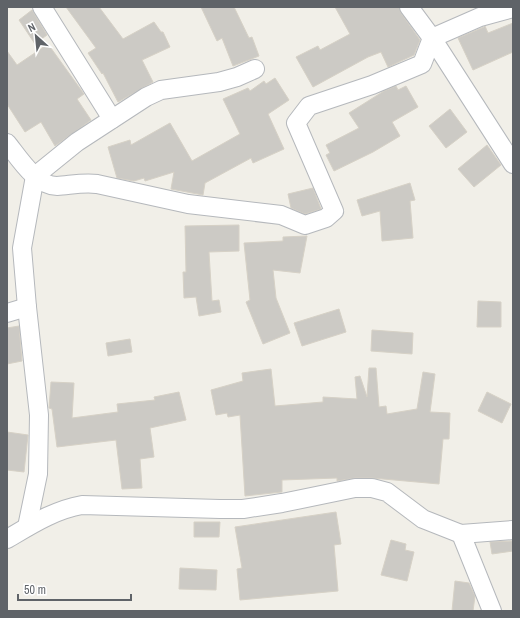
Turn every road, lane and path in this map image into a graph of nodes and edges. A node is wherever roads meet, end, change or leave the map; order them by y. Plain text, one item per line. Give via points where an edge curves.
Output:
1 (42, 7) edge
2 (409, 7) edge
3 (513, 8) edge
4 (432, 38) junction
5 (255, 69) dead end
6 (112, 119) junction
7 (7, 143) edge
8 (513, 164) edge
9 (36, 176) junction
10 (26, 307) junction
11 (7, 313) edge
12 (27, 527) junction
13 (513, 530) edge
14 (461, 534) junction
15 (7, 539) edge
16 (492, 611) edge

1 - 6 street
2 - 4 street
3 - 4 street via 480,17
4 - 8 street
4 - 9 street via 422,64 372,85 309,106 296,123 334,211 326,218 304,225 281,214 188,204 89,183 56,186
5 - 6 street via 219,82 161,90
6 - 9 street via 77,142
7 - 9 street
9 - 10 street via 22,248
10 - 11 street
10 - 12 street via 40,415 38,474
12 - 14 street via 66,508 82,505 220,510 282,504 355,488 372,488 387,492 423,520
12 - 15 street
13 - 14 street
14 - 16 street

